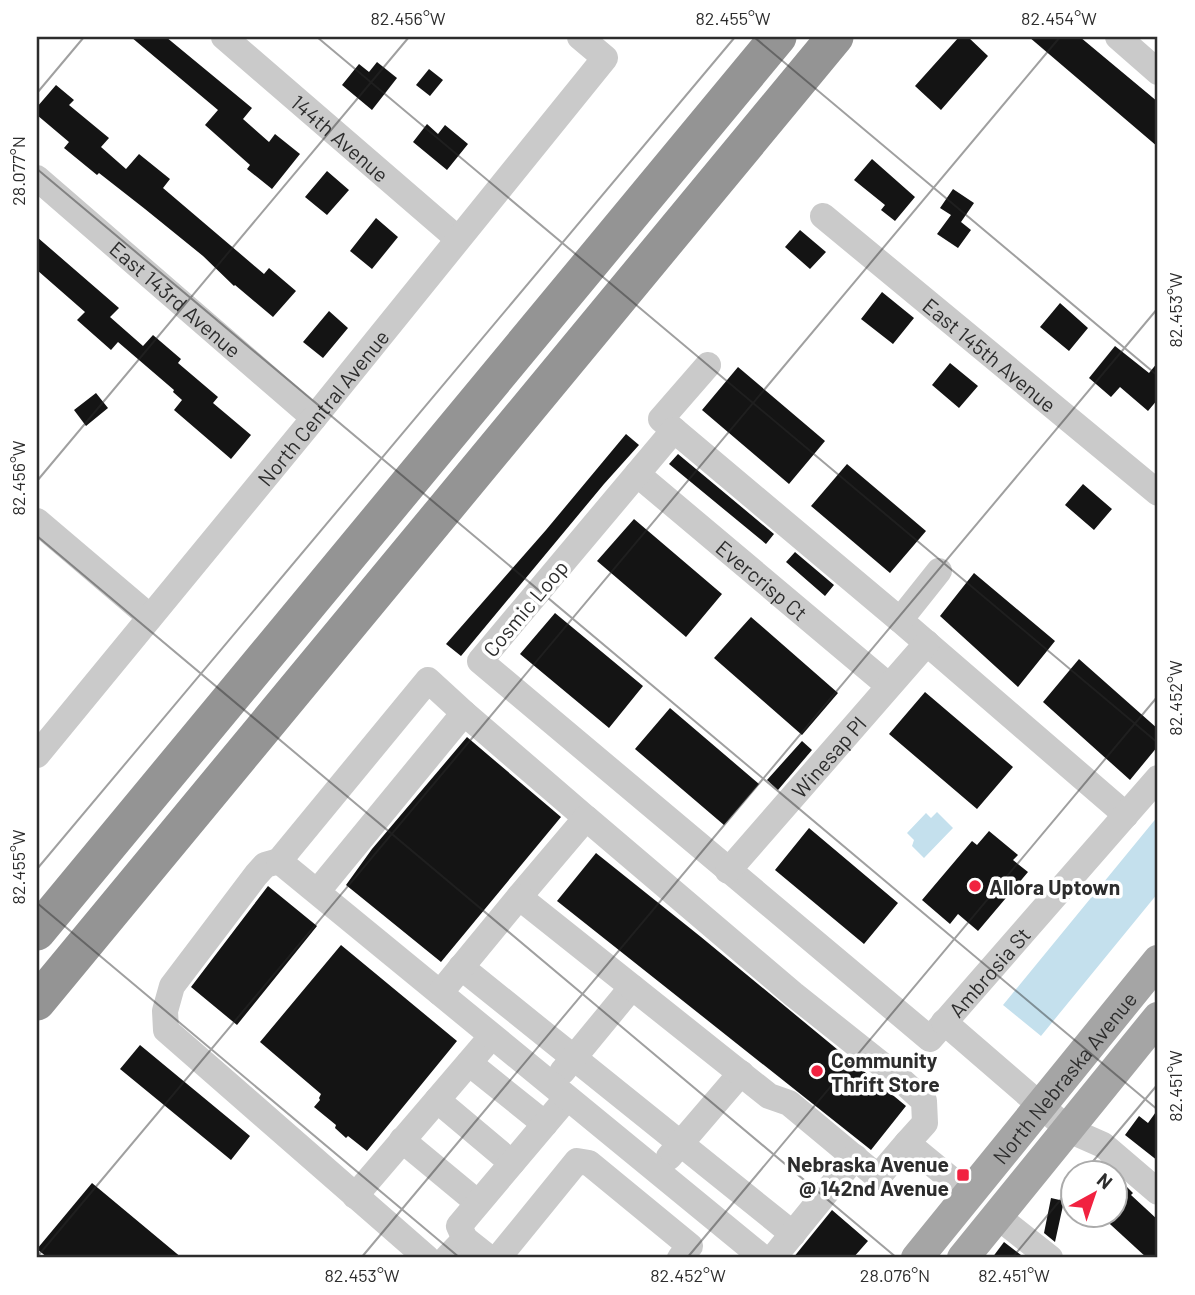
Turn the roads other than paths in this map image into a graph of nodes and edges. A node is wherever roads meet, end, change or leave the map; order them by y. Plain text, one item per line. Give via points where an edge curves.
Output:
1 (223, 37) edge
2 (580, 37) edge
3 (778, 37) edge
4 (835, 37) edge
5 (1118, 37) edge
6 (1158, 72) edge
7 (37, 178) edge
8 (823, 216) dead end
9 (458, 239) junction
10 (708, 365) dead end
11 (314, 418) junction
12 (674, 430) junction
13 (637, 474) junction
14 (1158, 493) edge
15 (37, 521) edge
16 (939, 571) dead end
17 (150, 617) junction
18 (900, 620) junction
19 (926, 643) junction
20 (889, 686) junction
21 (464, 713) junction
22 (37, 755) edge
23 (1158, 778) edge
24 (1126, 815) junction
25 (586, 818) junction
26 (279, 861) junction
27 (728, 871) junction
28 (317, 892) junction
29 (519, 897) junction
30 (37, 932) edge
31 (1158, 961) edge
32 (461, 967) junction
33 (632, 987) junction
34 (440, 993) junction
35 (37, 1002) edge
36 (1158, 1018) edge
37 (937, 1030) junction
38 (491, 1037) junction
39 (574, 1058) junction
40 (469, 1063) junction
41 (741, 1073) junction
42 (558, 1092) junction
43 (437, 1100) junction
44 (1040, 1107) junction
45 (545, 1124) junction
46 (1069, 1130) junction
47 (402, 1140) junction
48 (907, 1143) junction
49 (681, 1144) junction
50 (855, 1157) junction
51 (512, 1163) junction
52 (657, 1172) junction
53 (1158, 1192) edge
54 (970, 1194) junction
55 (355, 1196) junction
56 (478, 1203) junction
57 (997, 1216) junction
58 (713, 1218) junction
59 (793, 1234) junction
60 (465, 1238) junction
61 (692, 1254) edge
62 (427, 1258) edge
63 (447, 1258) edge
64 (489, 1258) edge
65 (498, 1258) edge
66 (763, 1258) edge
67 (773, 1258) edge
68 (917, 1258) edge
69 (963, 1258) edge
70 (1049, 1258) edge

1 - 9 street, 144th Avenue
2 - 9 street, North Central Avenue via 605,58
3 - 30 highway
4 - 35 highway
5 - 6 street
7 - 11 street, East 143rd Avenue
8 - 14 street, East 145th Avenue
9 - 11 street, North Central Avenue
10 - 12 street via 661,419
11 - 17 street, North Central Avenue
12 - 13 street, Cosmic Loop
12 - 18 street
13 - 20 street, Evercrisp Ct
13 - 27 street, Cosmic Loop via 480,661
15 - 17 street
16 - 18 street
17 - 22 street, North Central Avenue
18 - 19 street
19 - 20 street, Winesap Pl
19 - 24 street
20 - 27 street, Winesap Pl
21 - 25 street
21 - 26 street via 428,680
21 - 28 street
23 - 24 street, Ambrosia St
24 - 37 street, Ambrosia St
25 - 29 street
25 - 48 street via 924,1101 925,1123
26 - 28 street
26 - 55 street via 256,874 172,986 165,1011 166,1030
27 - 37 street, Cosmic Loop via 864,984 883,981 900,993 899,1013
28 - 34 street
29 - 32 street
29 - 33 street
31 - 44 main road, North Nebraska Avenue
32 - 34 street
32 - 39 street
33 - 39 street
33 - 41 street
34 - 38 street
36 - 46 main road, North Nebraska Avenue
37 - 44 street, Cosmic Loop
38 - 40 street
38 - 42 street
39 - 42 street
39 - 49 street
40 - 43 street
40 - 45 street
41 - 49 street
41 - 50 street via 769,1096 789,1103
42 - 45 street
42 - 52 street
43 - 47 street
43 - 51 street
44 - 46 street, Cosmic Loop
44 - 54 main road, North Nebraska Avenue
45 - 51 street
46 - 53 street, Cosmic Loop via 1103,1144
46 - 57 main road, North Nebraska Avenue
47 - 55 street
47 - 56 street
48 - 50 street via 878,1177
48 - 54 street
49 - 52 street
49 - 59 street
50 - 59 street
51 - 56 street
52 - 58 street
54 - 68 main road, North Nebraska Avenue
55 - 62 street
56 - 60 street via 459,1226
57 - 69 main road, North Nebraska Avenue
57 - 70 street
58 - 61 street
58 - 66 street
59 - 67 street
60 - 63 street
60 - 64 street
61 - 65 street via 589,1163 577,1161

